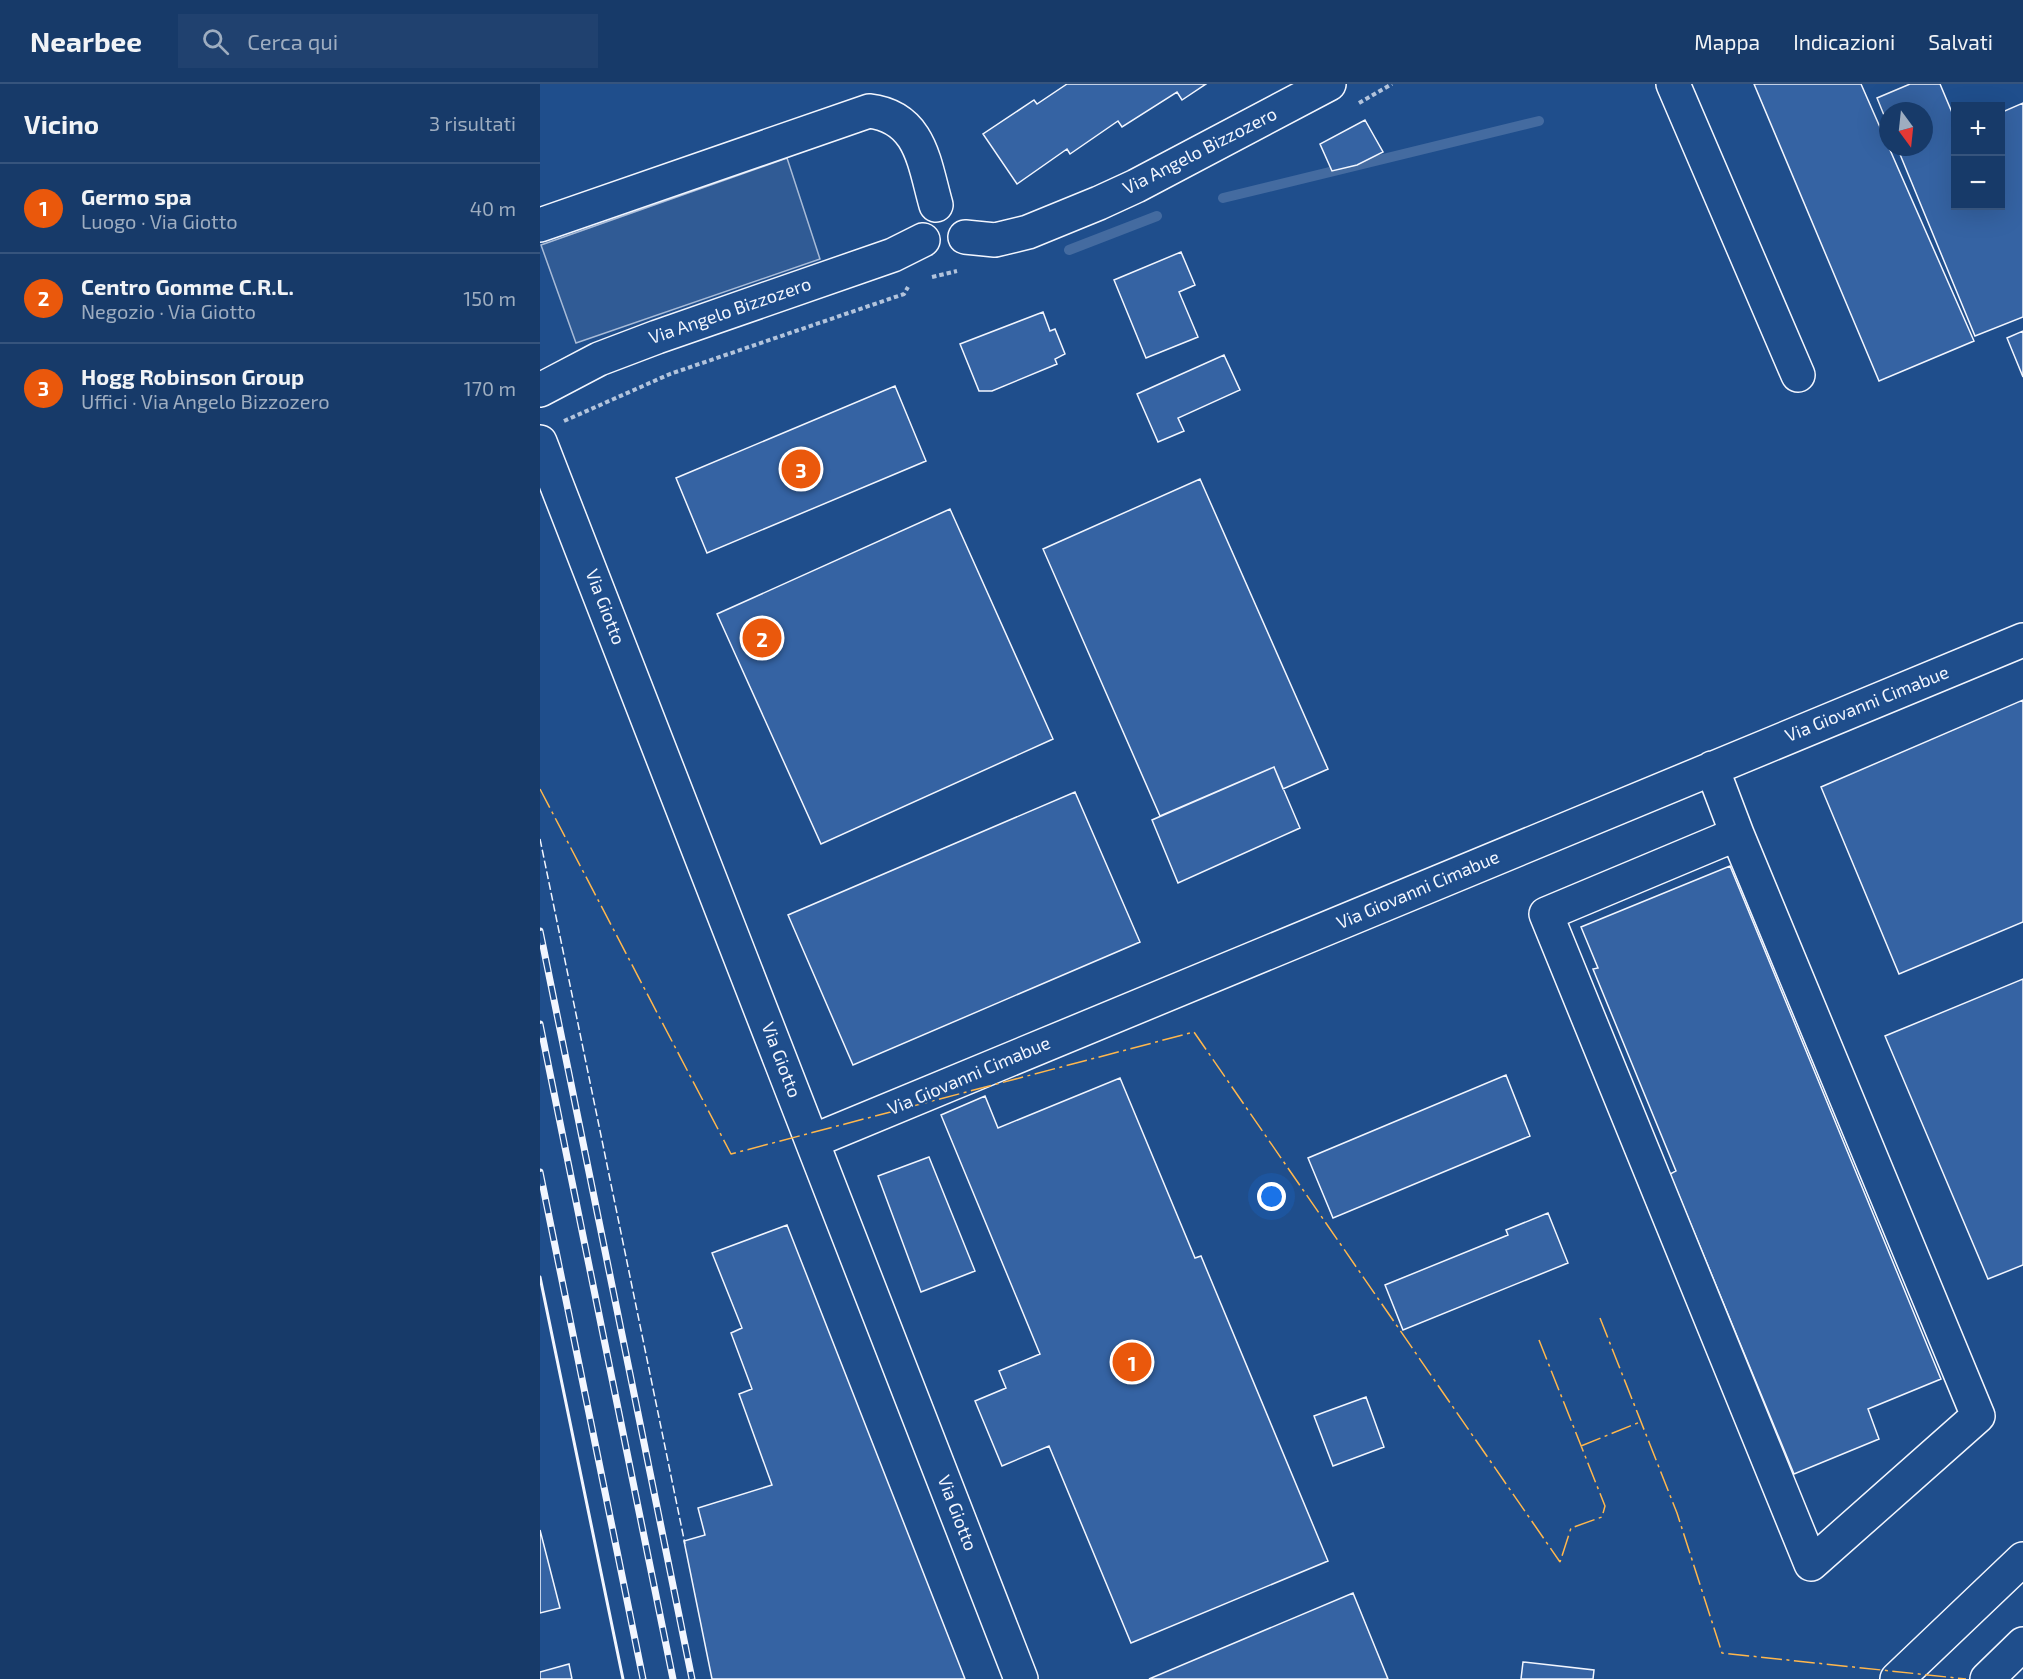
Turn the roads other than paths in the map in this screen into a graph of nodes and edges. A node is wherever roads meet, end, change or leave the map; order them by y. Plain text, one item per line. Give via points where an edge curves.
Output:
1 (1329, 84) edge
2 (1673, 84) edge
3 (936, 205) junction
4 (540, 225) edge
5 (966, 237) junction
6 (923, 240) junction
7 (1798, 375) dead end
8 (540, 390) edge
9 (550, 432) edge
10 (2023, 640) edge
11 (1712, 768) junction
12 (1737, 834) junction
13 (813, 1141) junction
14 (2023, 1559) edge
15 (2023, 1644) edge
16 (1021, 1679) edge
17 (1897, 1679) edge
18 (1987, 1679) edge

1 - 5 main road, Via Angelo Bizzozero via 1136,186 1028,232 994,240
2 - 7 main road
3 - 4 main road via 908,127 884,113 869,111
3 - 5 main road via 957,208 964,216
3 - 6 main road via 921,219 919,230
5 - 6 main road via 950,251 930,247
6 - 8 main road, Via Angelo Bizzozero via 893,255 599,359
9 - 13 main road, Via Giotto
10 - 11 main road, Via Giovanni Cimabue
11 - 12 main road
11 - 13 main road, Via Giovanni Cimabue
12 - 12 main road via 1546,914 1811,1564 1978,1416
13 - 16 main road, Via Giotto
14 - 17 main road
15 - 18 main road

